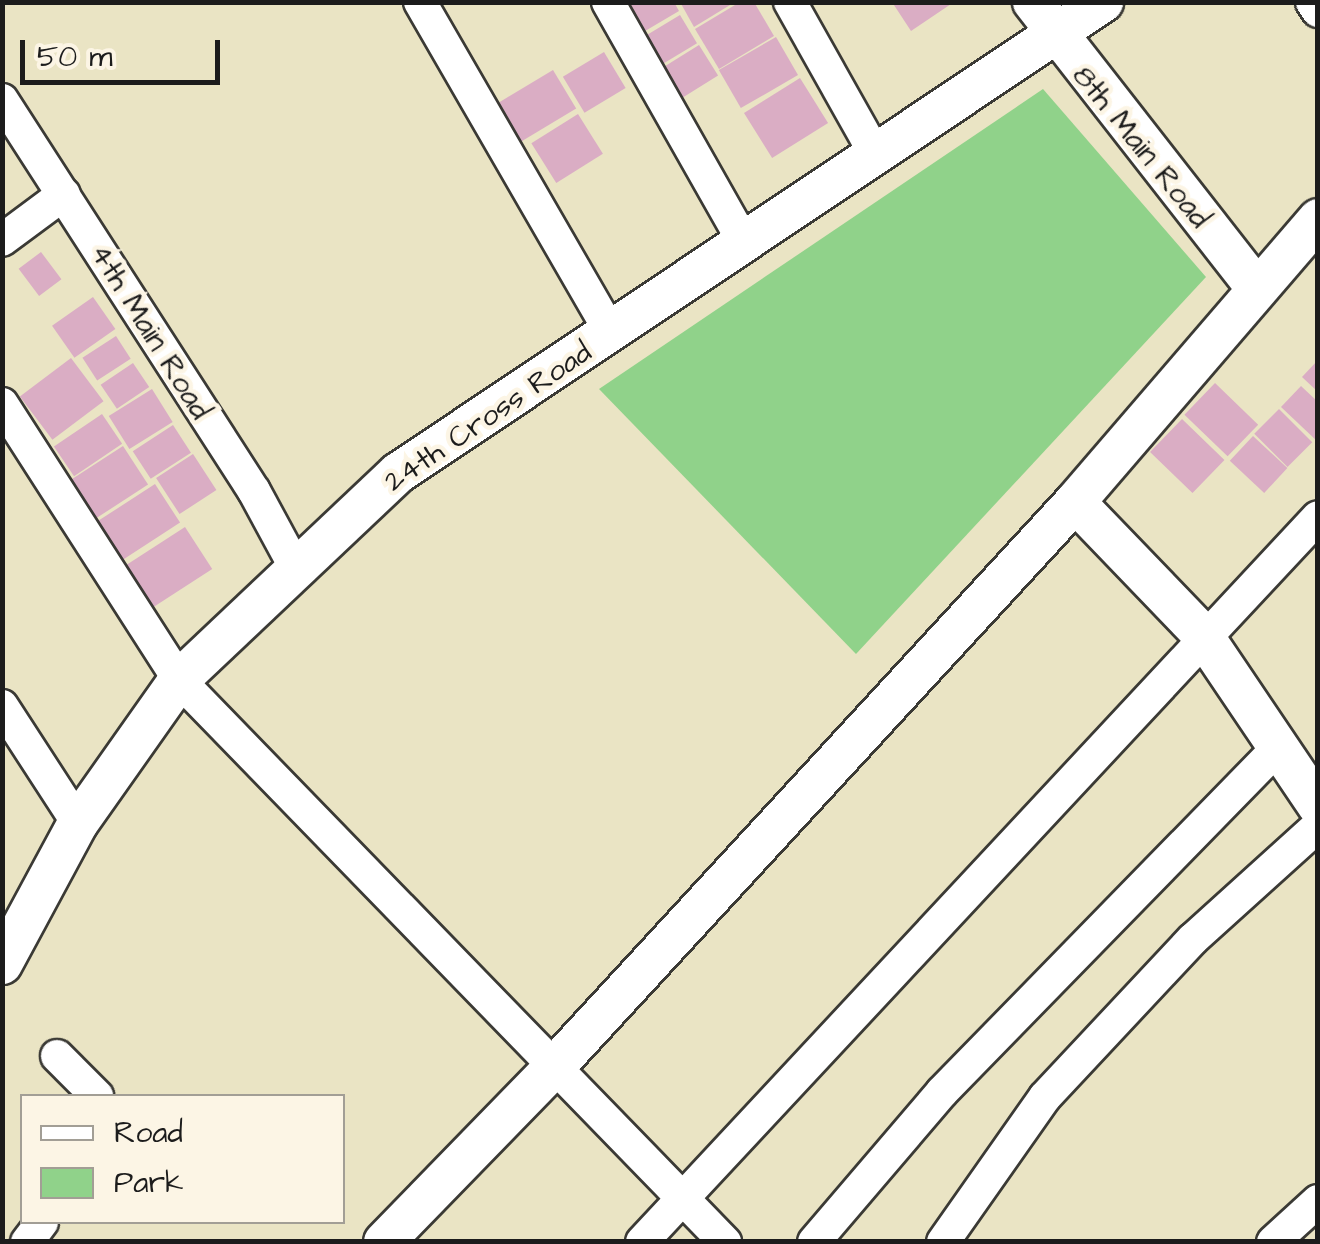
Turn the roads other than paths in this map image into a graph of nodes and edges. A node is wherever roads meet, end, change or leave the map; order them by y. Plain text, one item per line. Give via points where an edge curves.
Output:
1 (420, 2) edge
2 (608, 2) edge
3 (790, 2) edge
4 (1104, 2) edge
5 (1312, 2) edge
6 (1318, 12) edge
7 (1042, 18) edge
8 (2, 100) edge
9 (876, 157) junction
10 (64, 194) junction
11 (1318, 219) edge
12 (2, 240) edge
13 (745, 244) junction
14 (1255, 286) junction
15 (611, 332) junction
16 (2, 404) edge
17 (1075, 502) junction
18 (1318, 517) edge
19 (1318, 533) edge
20 (1277, 562) junction
21 (294, 565) junction
22 (1202, 634) junction
23 (179, 680) junction
24 (2, 706) edge
25 (1278, 748) junction
26 (1318, 806) edge
27 (78, 823) junction
28 (1318, 826) edge
29 (2, 964) edge
30 (56, 1056) dead end
31 (558, 1064) junction
32 (95, 1094) edge
33 (684, 1196) junction
34 (1314, 1211) edge
35 (384, 1242) edge
36 (642, 1242) edge
37 (725, 1242) edge
38 (814, 1242) edge
39 (943, 1242) edge
40 (1273, 1242) edge

1 - 15 street
2 - 13 street
3 - 9 street
4 - 7 street, 24th Cross Road
5 - 6 street
7 - 9 street, 24th Cross Road
7 - 14 street, 8th Main Road
8 - 10 street, 4th Main Road
9 - 13 street, 24th Cross Road
10 - 12 street
10 - 21 street, 4th Main Road
11 - 14 street
13 - 15 street, 24th Cross Road
14 - 17 street
15 - 21 street, 24th Cross Road via 398,474
16 - 23 street
17 - 22 street
17 - 31 street
18 - 20 street
19 - 20 street
20 - 22 street
21 - 23 street, 24th Cross Road
22 - 25 street
22 - 33 street
23 - 27 street, 24th Cross Road
23 - 31 street
24 - 27 street
25 - 26 street
25 - 38 street via 942,1092
27 - 29 street, 24th Cross Road
28 - 39 street via 1193,940 1045,1097
30 - 32 street
31 - 33 street
31 - 35 street
33 - 36 street
33 - 37 street
34 - 40 street

